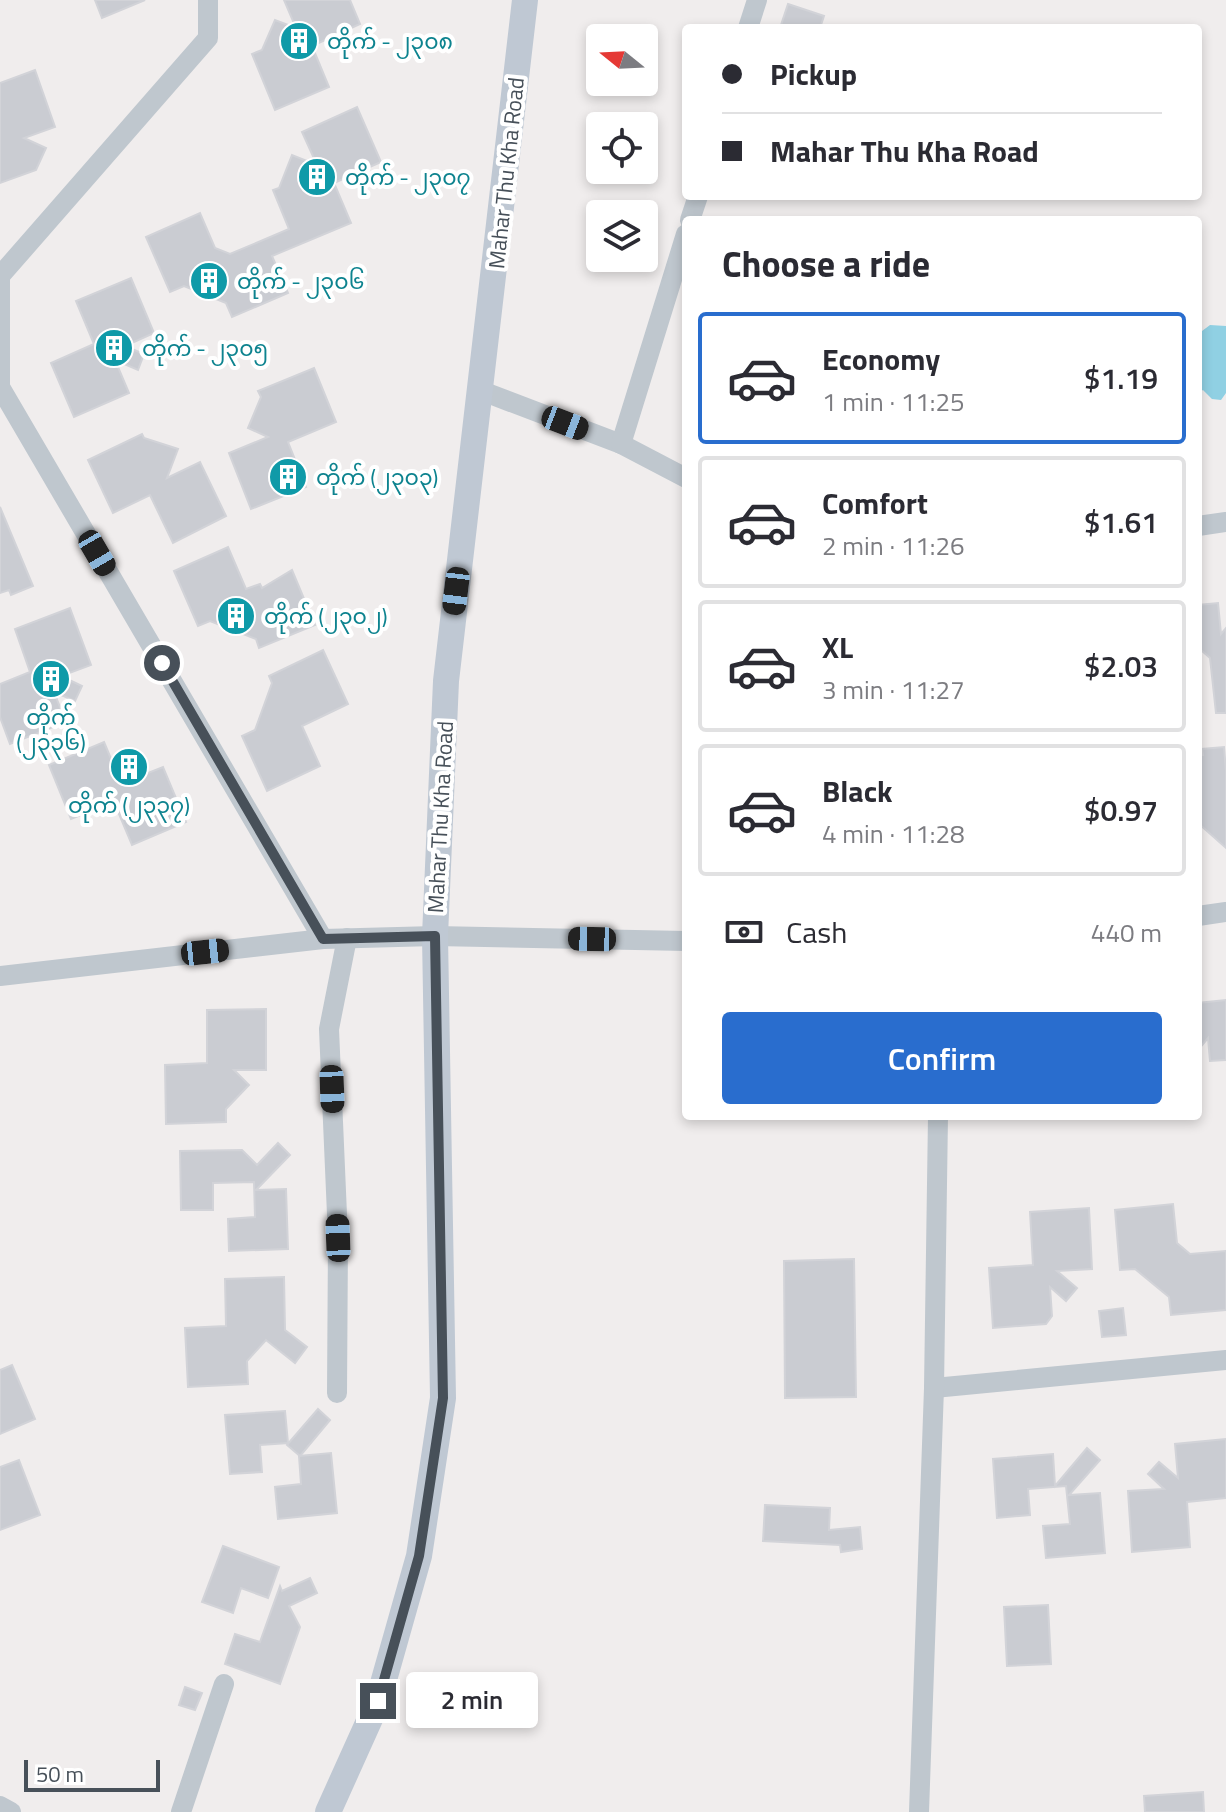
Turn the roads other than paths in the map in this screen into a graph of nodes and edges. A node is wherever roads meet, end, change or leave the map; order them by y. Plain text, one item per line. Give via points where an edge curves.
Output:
1 (208, 0) edge
2 (525, 0) edge
3 (757, 0) edge
4 (749, 24) edge
5 (682, 247) edge
6 (482, 391) junction
7 (621, 444) junction
8 (682, 476) edge
9 (1226, 522) edge
10 (1202, 525) edge
11 (1226, 912) edge
12 (1202, 915) edge
13 (435, 936) junction
14 (347, 938) junction
15 (323, 939) junction
16 (682, 941) edge
17 (0, 976) edge
18 (938, 1120) edge
19 (1226, 1360) edge
20 (934, 1388) junction
21 (337, 1393) dead end
22 (224, 1684) dead end
23 (0, 1806) edge
24 (11, 1812) edge
25 (181, 1812) edge
26 (328, 1812) edge
27 (919, 1812) edge

1 - 15 street via 208,38 0,276 0,387
2 - 6 main road, Mahar Thu Kha Road
3 - 4 street
5 - 7 street
6 - 7 street
6 - 13 main road, Mahar Thu Kha Road via 446,681
7 - 8 street
9 - 10 street
11 - 12 street
13 - 14 street
13 - 16 street
13 - 26 main road, Mahar Thu Kha Road via 443,1398 415,1570 378,1701
14 - 15 street
14 - 21 street via 329,1029 338,1238
15 - 17 street
18 - 20 street
19 - 20 street
20 - 27 street
22 - 25 street
23 - 24 street

